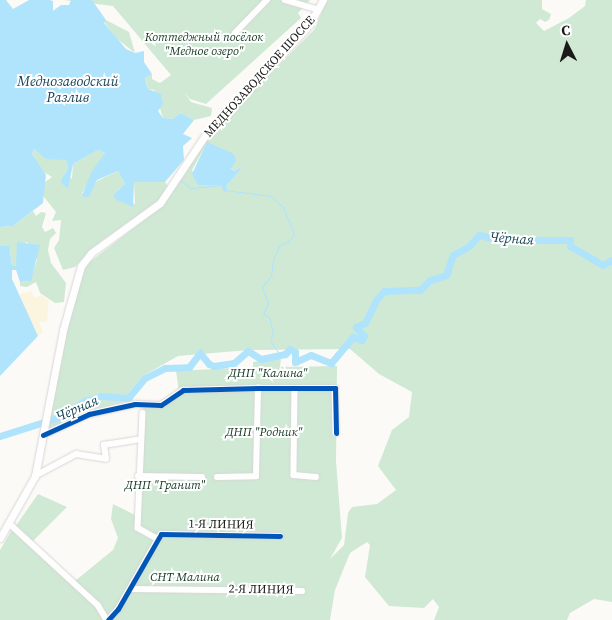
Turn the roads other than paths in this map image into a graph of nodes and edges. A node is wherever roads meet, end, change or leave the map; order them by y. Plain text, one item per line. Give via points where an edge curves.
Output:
1 (267, 0) edge
2 (285, 0) edge
3 (323, 0) edge
4 (319, 10) junction
5 (235, 33) dead end
6 (258, 388) junction
7 (295, 388) junction
8 (143, 405) junction
9 (336, 432) dead end
10 (43, 435) junction
11 (141, 438) junction
12 (35, 476) junction
13 (138, 476) junction
14 (202, 477) dead end
15 (217, 477) dead end
16 (316, 477) dead end
17 (9, 523) junction
18 (159, 536) junction
19 (280, 536) dead end
20 (0, 538) edge
21 (130, 589) junction
22 (302, 591) dead end
23 (107, 620) edge

1 - 5 street
2 - 4 street
3 - 4 main road, МЕДНОЗАВОДСКОЕ ШОССЕ
4 - 10 main road, МЕДНОЗАВОДСКОЕ ШОССЕ via 309,26 204,137 178,179 152,212 91,253 81,266 63,330
6 - 7 street
6 - 8 street via 184,390 170,402
6 - 15 street via 256,476
7 - 9 street via 335,388
7 - 16 street via 294,475
8 - 10 street via 89,414
8 - 11 street
10 - 12 main road, МЕДНОЗАВОДСКОЕ ШОССЕ
11 - 12 street via 104,445 106,459 76,454
11 - 13 street
12 - 17 main road, МЕДНОЗАВОДСКОЕ ШОССЕ
13 - 14 street
13 - 18 street via 138,528
17 - 20 main road, МЕДНОЗАВОДСКОЕ ШОССЕ
17 - 23 street via 93,600
18 - 19 street, 1-Я ЛИНИЯ
18 - 21 street
21 - 22 street, 2-Я ЛИНИЯ
21 - 23 street

